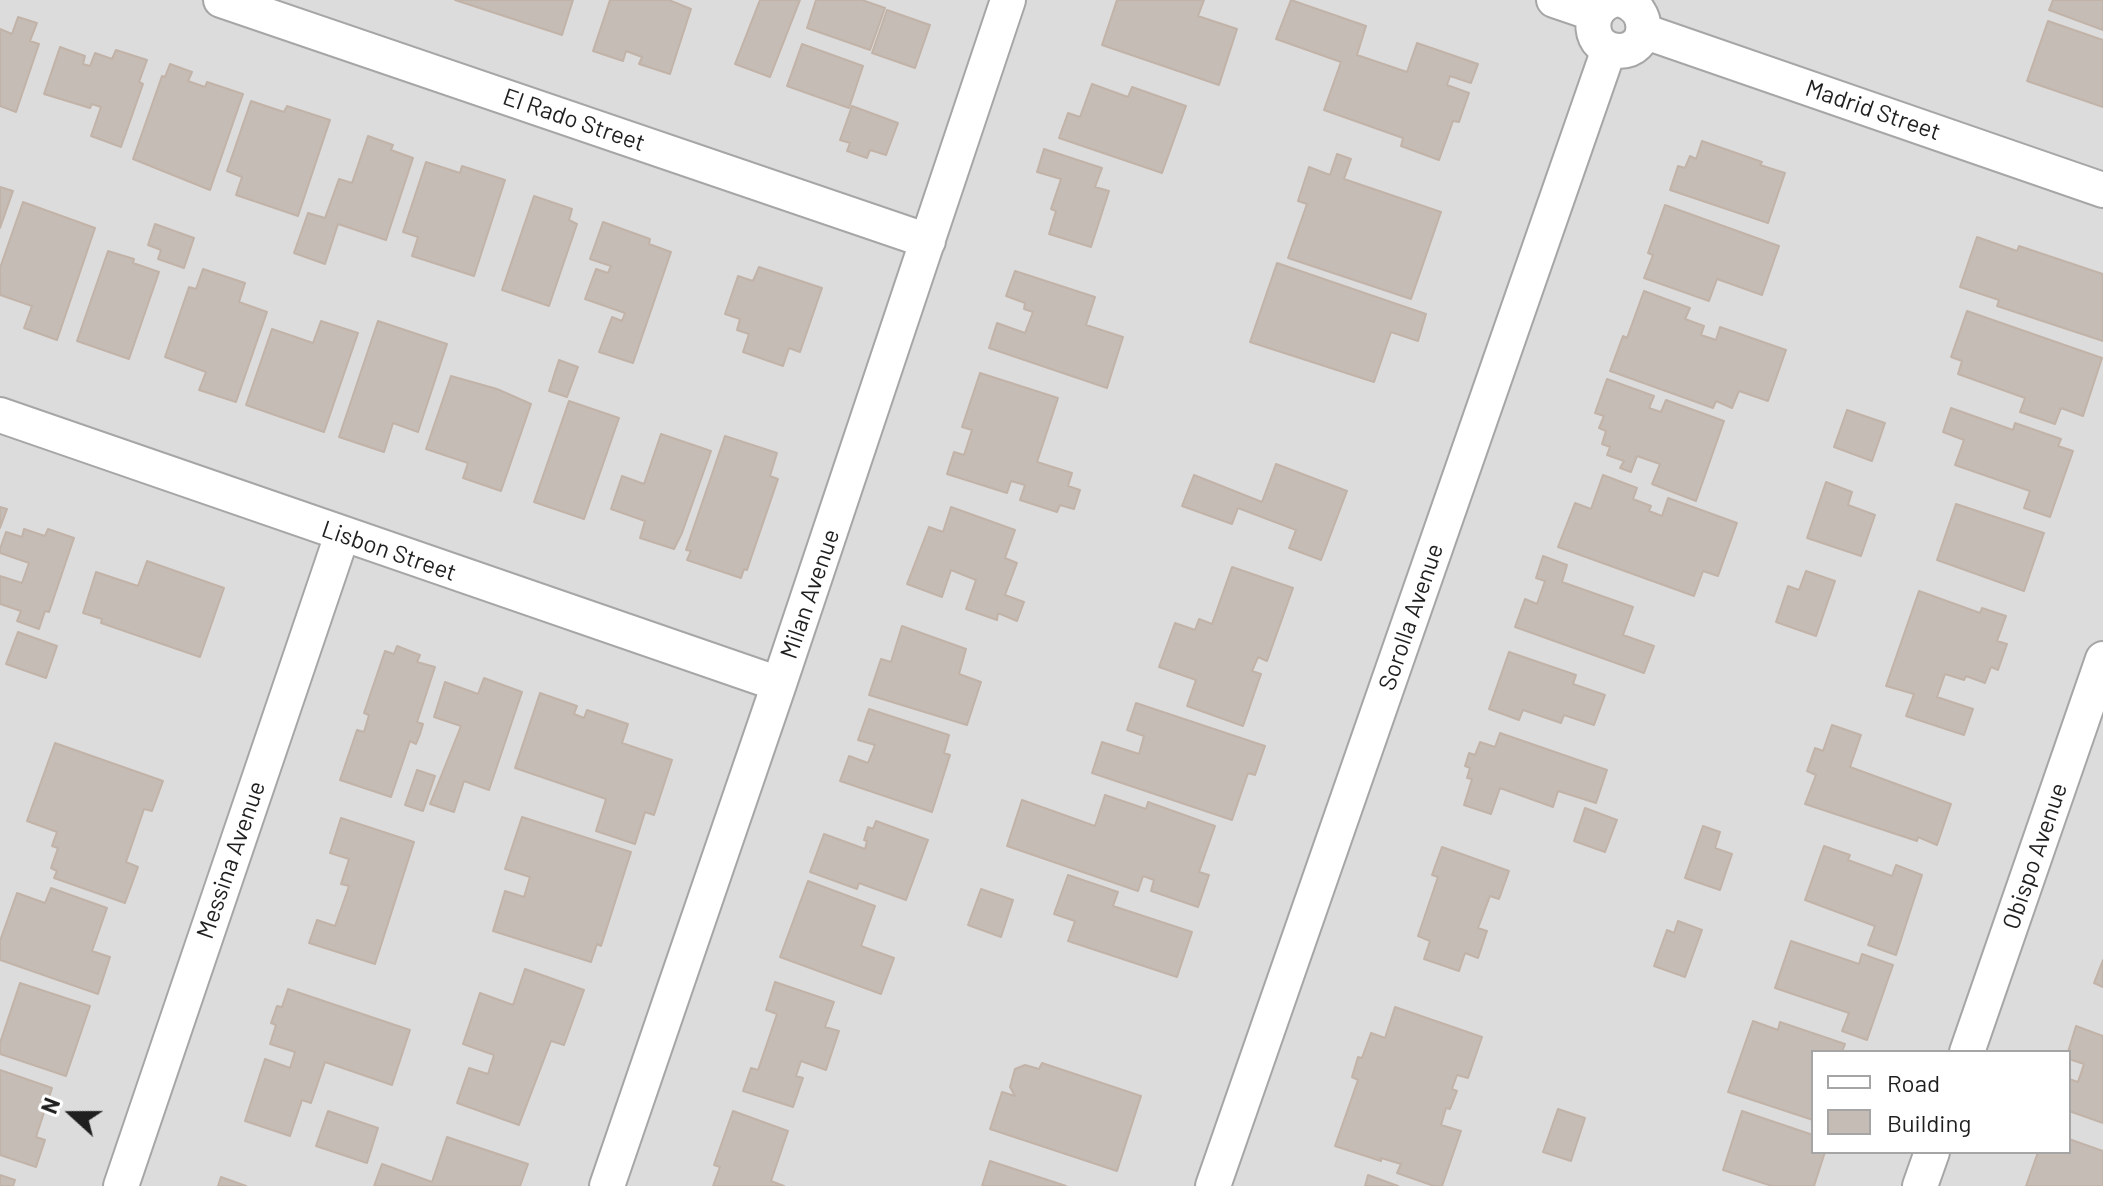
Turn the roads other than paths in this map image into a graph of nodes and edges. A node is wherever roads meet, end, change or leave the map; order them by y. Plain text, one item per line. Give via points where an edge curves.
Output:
1 (221, 0) edge
2 (1008, 0) edge
3 (1554, 0) edge
4 (1616, 3) edge
5 (1643, 31) junction
6 (1609, 49) junction
7 (2103, 190) edge
8 (928, 241) junction
9 (0, 415) edge
10 (342, 535) junction
11 (2103, 659) edge
12 (779, 684) junction
13 (1968, 1050) edge
14 (1931, 1154) edge
15 (121, 1186) edge
16 (607, 1186) edge
17 (1213, 1186) edge
18 (1920, 1186) edge

1 - 8 street, El Rado Street
2 - 8 street, Milan Avenue
3 - 4 street
4 - 5 street via 1639,10
4 - 6 street via 1593,28
5 - 6 street via 1632,47
5 - 7 street, Madrid Street
6 - 17 street, Sorolla Avenue
8 - 12 street, Milan Avenue
9 - 10 street, Lisbon Street
10 - 12 street, Lisbon Street
10 - 15 street, Messina Avenue
11 - 13 street, Obispo Avenue
12 - 16 street, Milan Avenue
14 - 18 street

